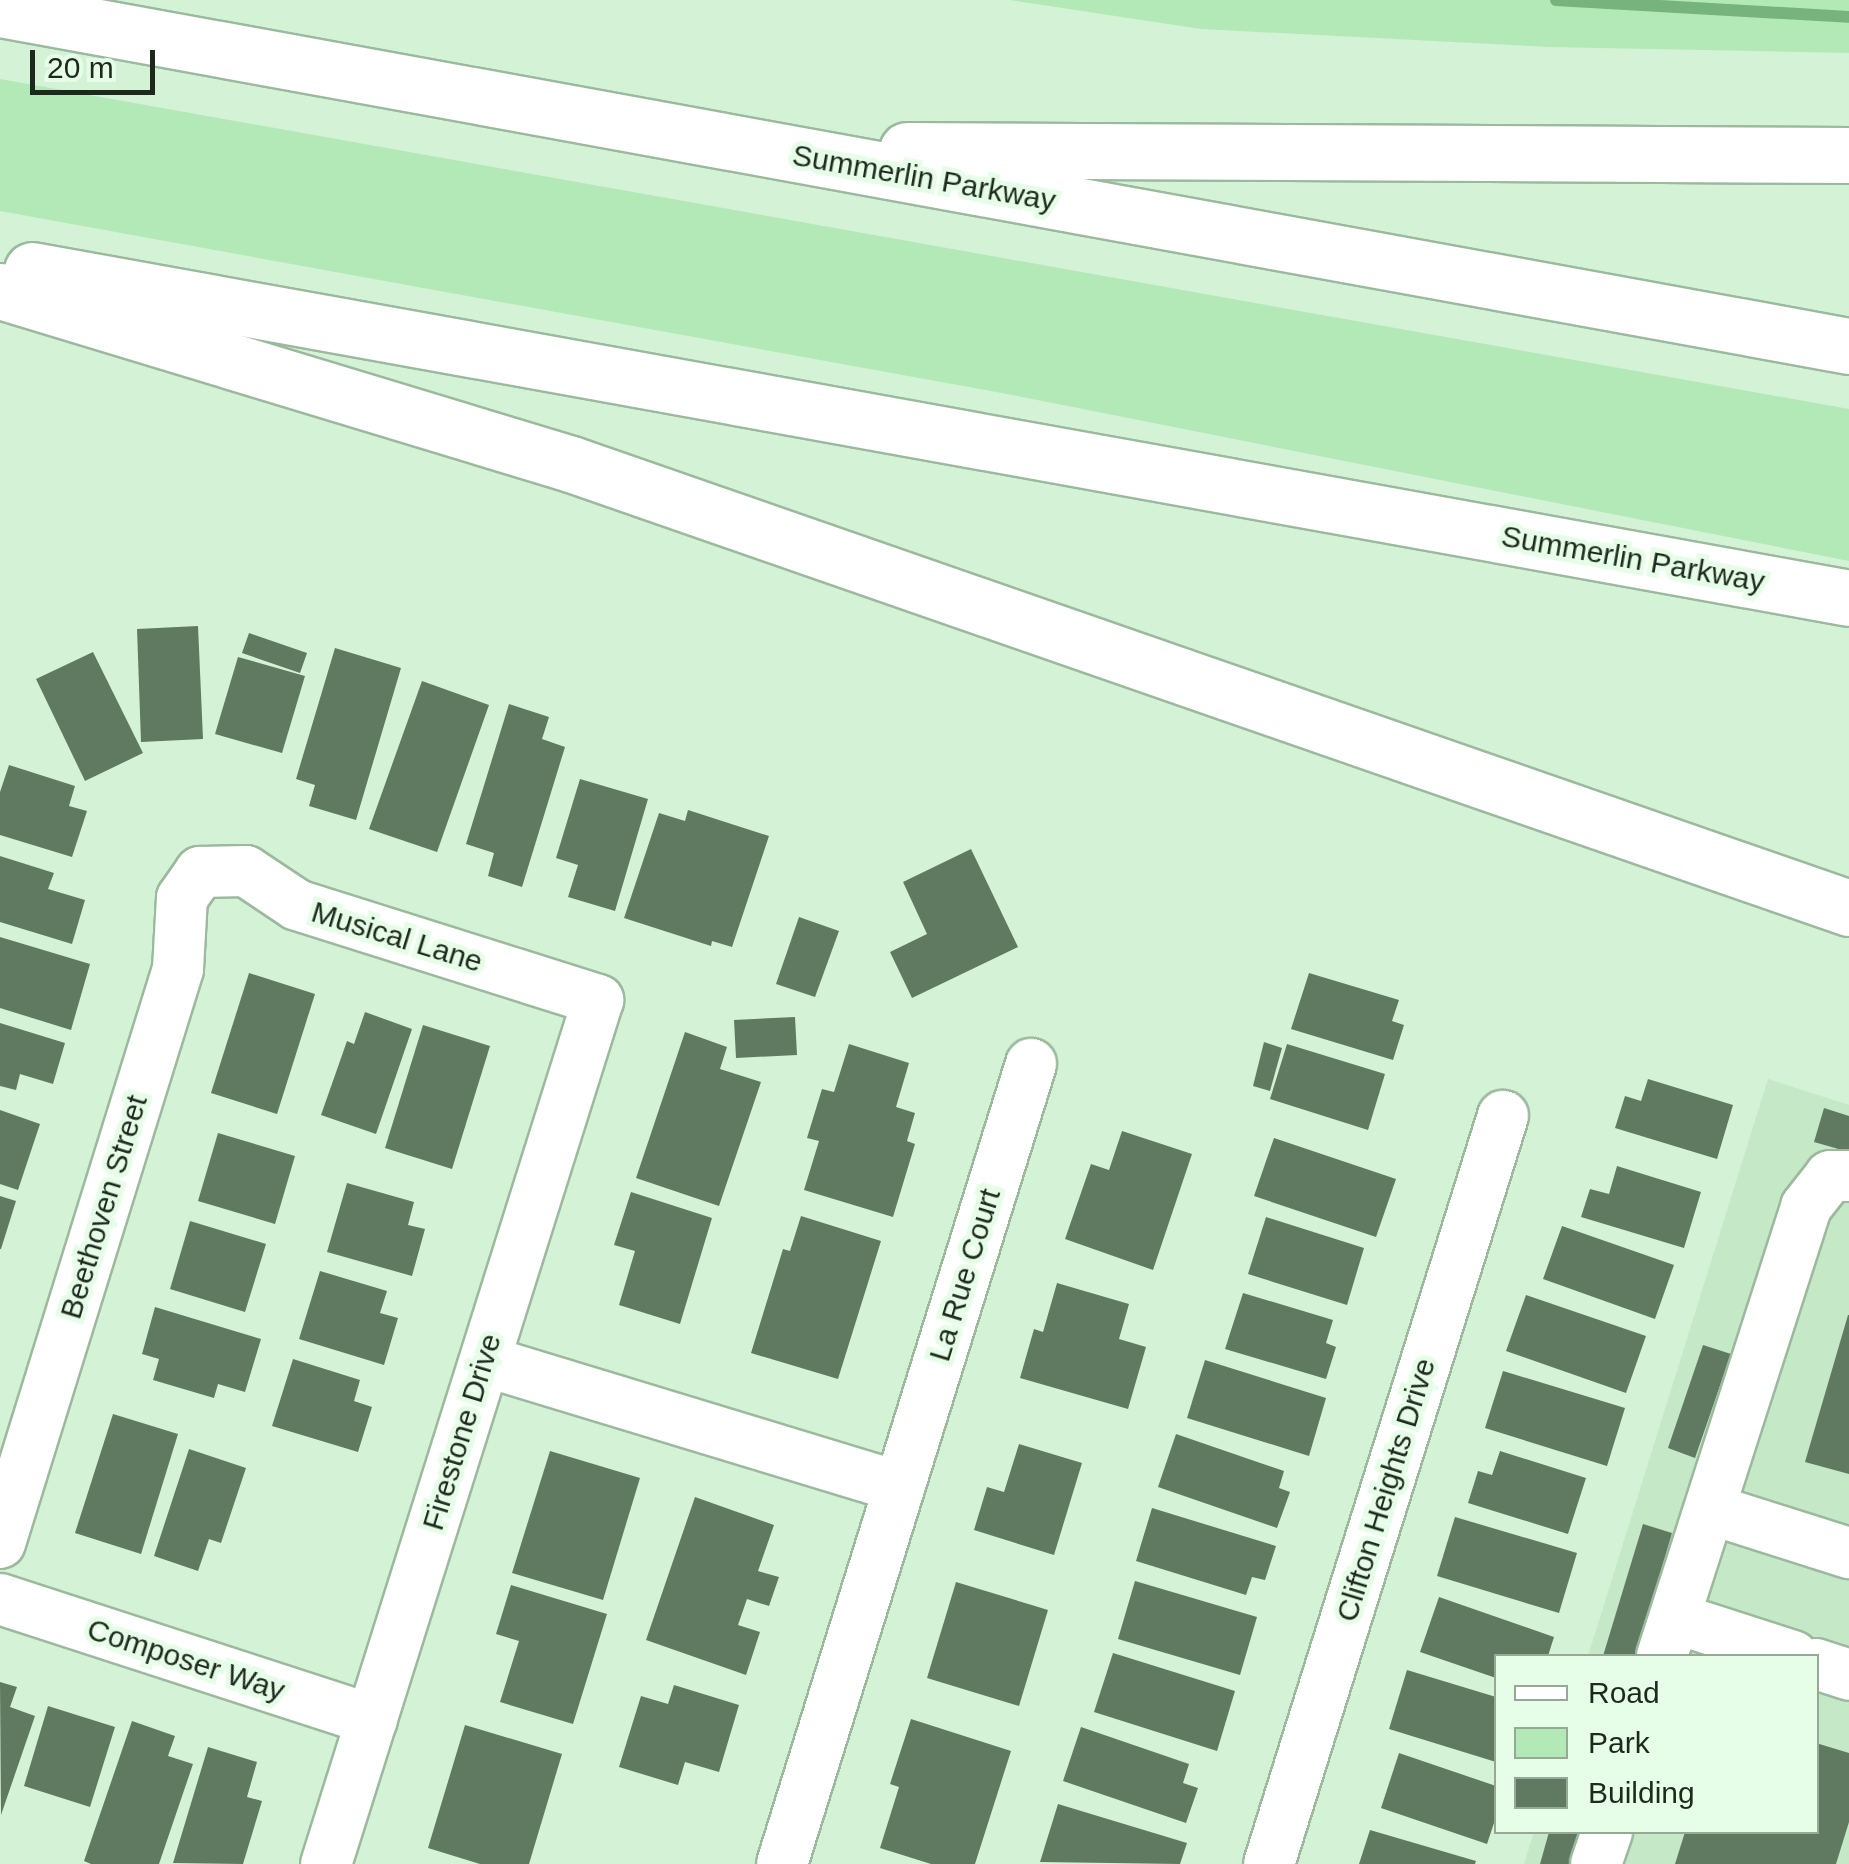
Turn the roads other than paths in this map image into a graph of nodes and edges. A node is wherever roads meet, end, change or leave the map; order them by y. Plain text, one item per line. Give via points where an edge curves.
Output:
1 (0, 8) edge
2 (768, 150) junction
3 (1849, 155) edge
4 (0, 264) edge
5 (0, 292) edge
6 (1849, 346) edge
7 (1849, 598) edge
8 (200, 872) joint
9 (1849, 908) edge
10 (598, 1000) joint
11 (1031, 1064) dead end
12 (1504, 1116) dead end
13 (1849, 1176) edge
14 (484, 1361) junction
15 (899, 1487) junction
16 (1710, 1508) junction
17 (0, 1543) edge
18 (1849, 1553) edge
19 (0, 1600) edge
20 (1669, 1637) edge
21 (1779, 1654) edge
22 (1819, 1665) edge
23 (1849, 1675) edge
24 (372, 1720) junction
25 (1606, 1834) edge
26 (326, 1864) edge
27 (782, 1864) edge
28 (1269, 1864) edge
29 (1596, 1864) edge

1 - 2 highway, Summerlin Parkway
2 - 3 highway
2 - 6 highway, Summerlin Parkway
4 - 7 highway, Summerlin Parkway
5 - 9 highway via 572,464
8 - 10 street, Musical Lane via 246,871 297,905
8 - 17 street, Beethoven Street via 182,898 178,969
10 - 14 street, Firestone Drive
11 - 15 street, La Rue Court
12 - 28 street, Clifton Heights Drive
13 - 16 street via 1830,1176 1806,1207
14 - 15 street
14 - 24 street, Firestone Drive
15 - 27 street, La Rue Court
16 - 18 street
16 - 20 street
19 - 24 street, Composer Way
20 - 21 street
22 - 23 street
24 - 26 street, Firestone Drive
25 - 29 street

